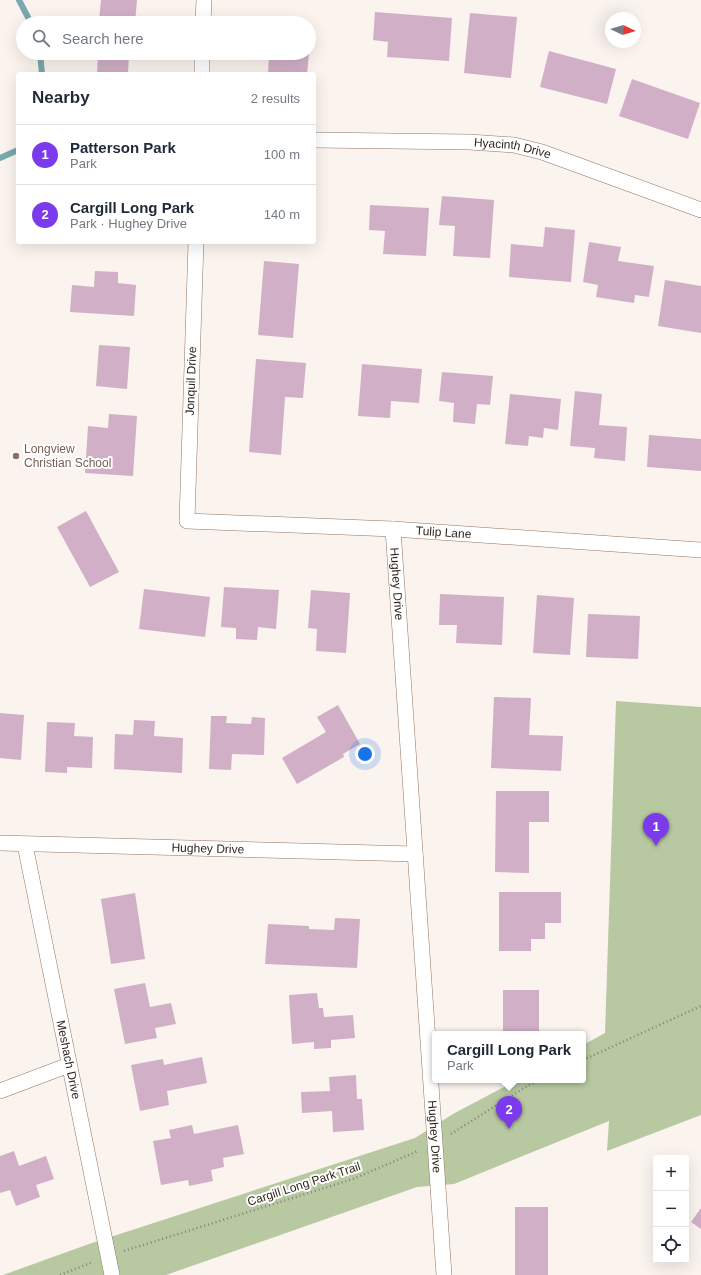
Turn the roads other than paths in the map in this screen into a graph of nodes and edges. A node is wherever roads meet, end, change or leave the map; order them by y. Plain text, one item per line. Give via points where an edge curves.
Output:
1 (204, 0) edge
2 (204, 16) edge
3 (202, 60) edge
4 (202, 72) edge
5 (316, 140) edge
6 (700, 206) edge
7 (196, 244) edge
8 (187, 521) joint
9 (394, 529) junction
10 (701, 550) edge
11 (0, 843) edge
12 (25, 845) junction
13 (415, 854) junction
14 (69, 1065) junction
15 (0, 1092) edge
16 (112, 1275) edge
17 (444, 1275) edge

1 - 2 street
3 - 4 street
5 - 6 street, Hyacinth Drive via 514,145 542,152
7 - 8 street, Jonquil Drive
8 - 9 street, Tulip Lane
9 - 10 street, Tulip Lane
9 - 13 street, Hughey Drive
11 - 12 street, Hughey Drive
12 - 13 street, Hughey Drive
12 - 14 street, Meshach Drive
13 - 17 street, Hughey Drive
14 - 15 street
14 - 16 street, Meshach Drive

